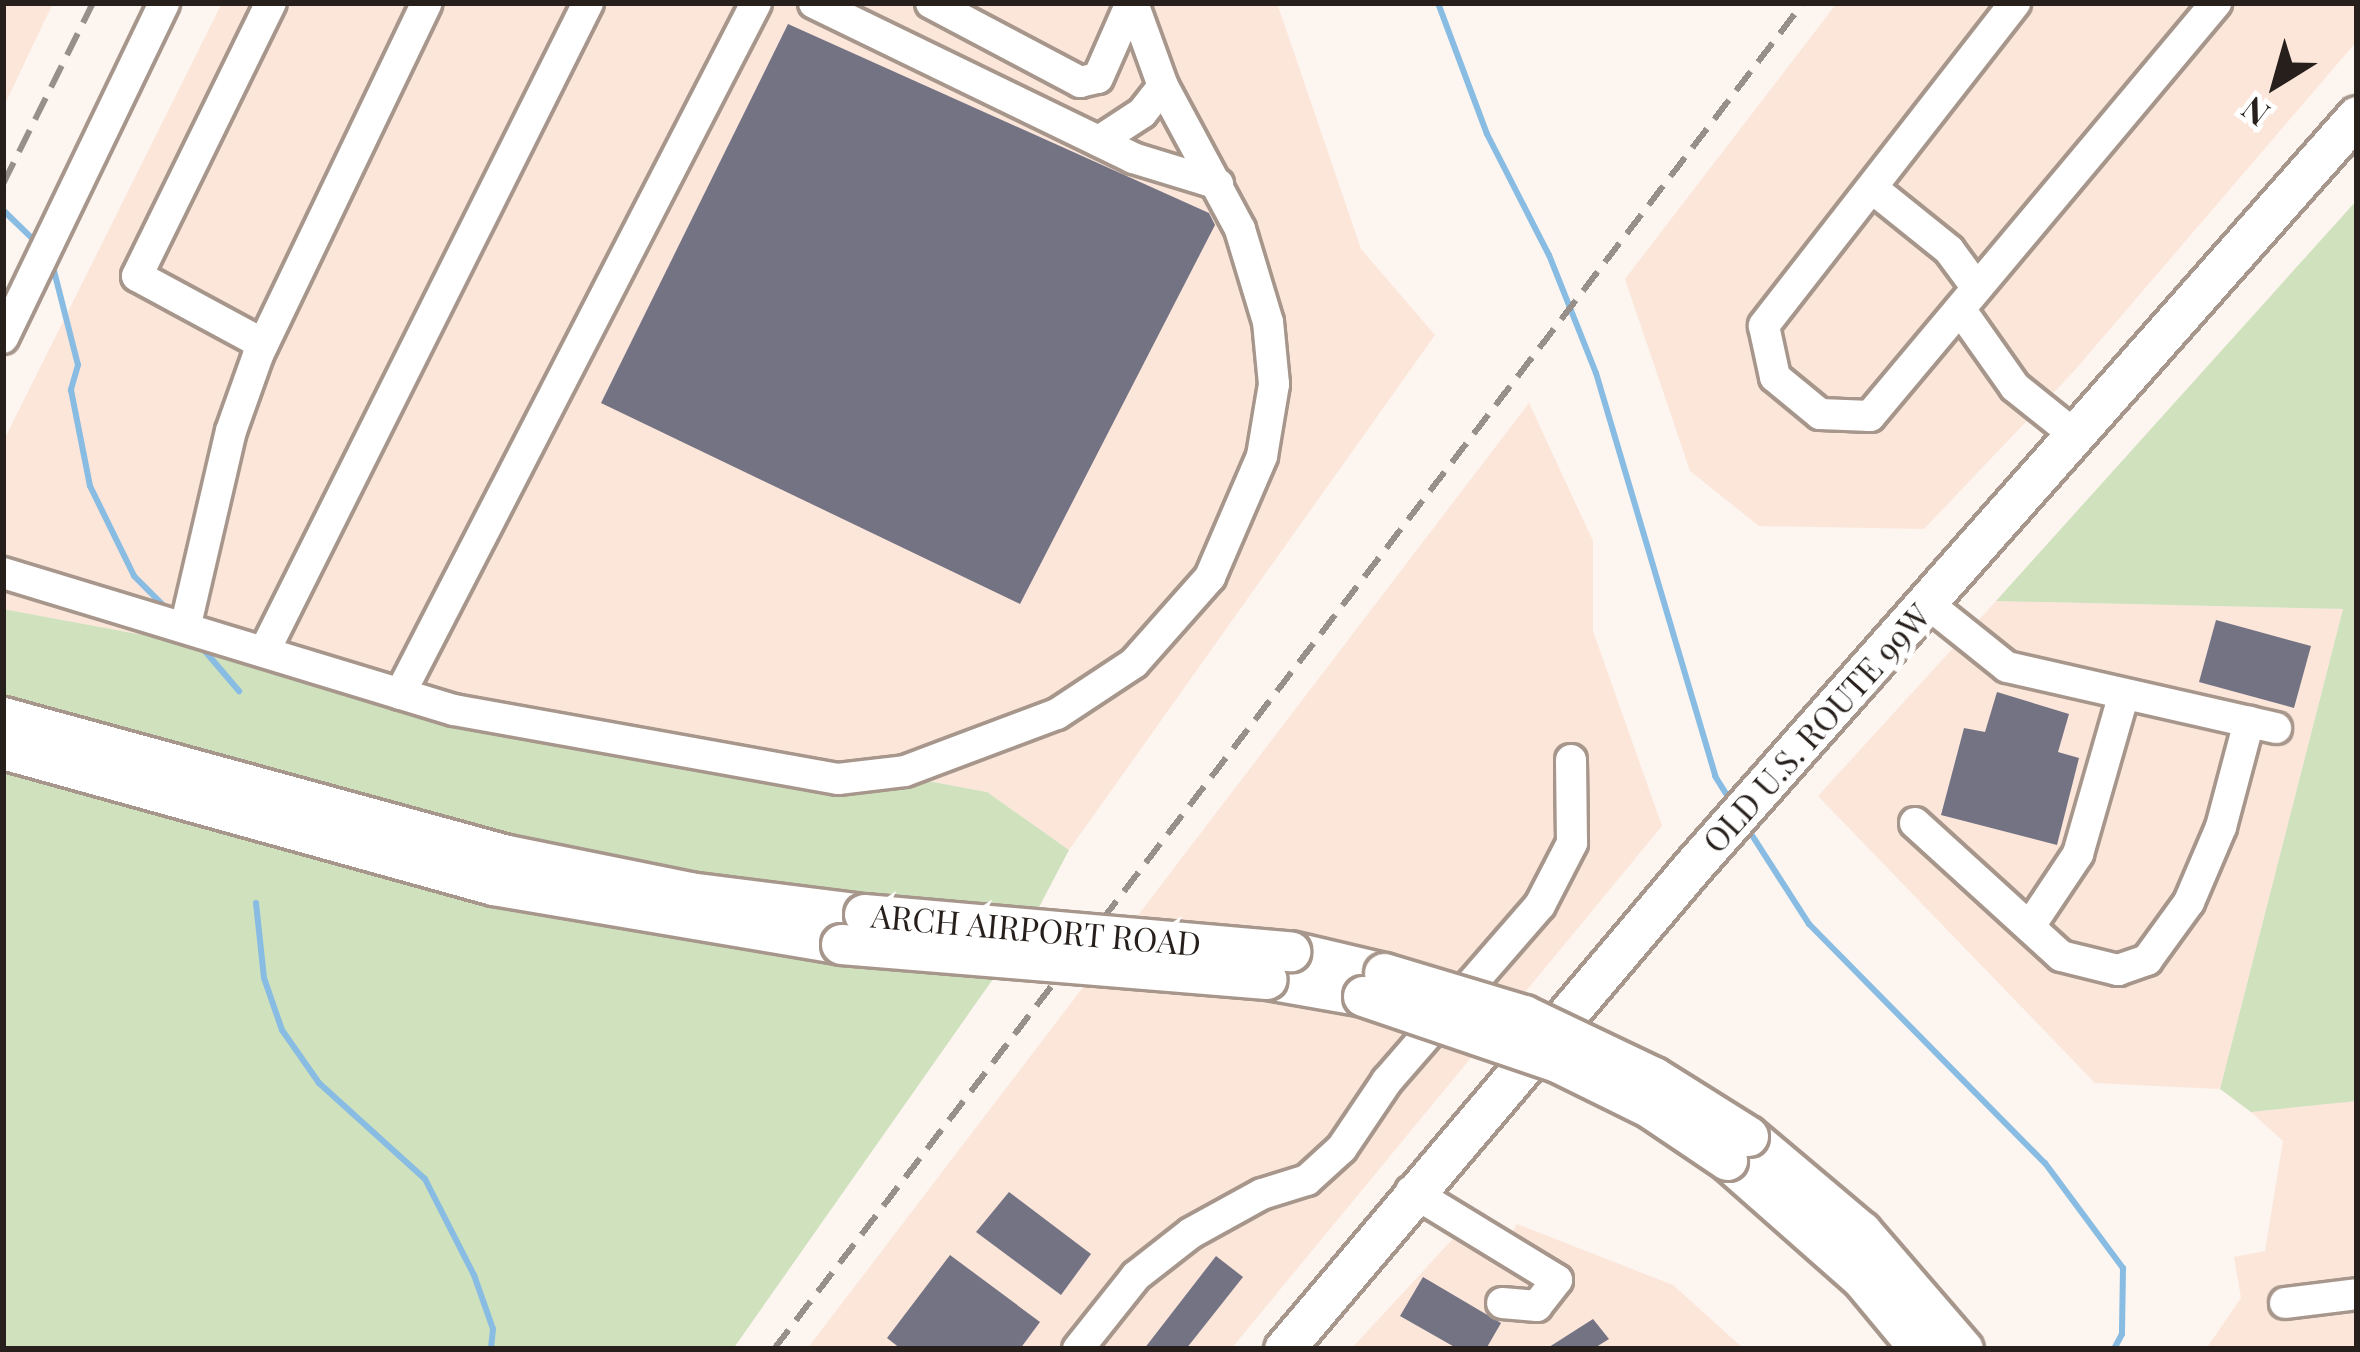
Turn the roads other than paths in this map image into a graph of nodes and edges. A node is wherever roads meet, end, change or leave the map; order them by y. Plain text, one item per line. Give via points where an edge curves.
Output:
1 (164, 3) edge
2 (271, 3) edge
3 (427, 3) edge
4 (588, 3) edge
5 (756, 3) edge
6 (814, 3) edge
7 (931, 3) edge
8 (1132, 3) edge
9 (2015, 3) edge
10 (2216, 3) edge
11 (1163, 86) junction
12 (2357, 116) edge
13 (1099, 141) junction
14 (1218, 184) junction
15 (1872, 188) junction
16 (1969, 298) junction
17 (3, 338) edge
18 (263, 344) junction
19 (2075, 435) junction
20 (3, 573) edge
21 (1927, 603) junction
22 (186, 624) junction
23 (266, 648) junction
24 (400, 694) junction
25 (2124, 694) junction
26 (3, 717) edge
27 (3, 749) edge
28 (1571, 760) dead end
29 (1915, 823) dead end
30 (2030, 926) junction
31 (852, 929) junction
32 (1412, 1191) junction
33 (2357, 1294) edge
34 (1502, 1303) dead end
35 (2285, 1303) dead end
36 (1947, 1346) edge
37 (1078, 1349) edge
38 (1284, 1349) edge

1 - 17 street
2 - 18 street via 137,276
3 - 18 street
4 - 23 street
5 - 24 street
6 - 13 street
7 - 8 street via 1080,82 1098,77
8 - 11 street
9 - 15 street
10 - 16 street
11 - 13 street via 1142,113
11 - 14 street
12 - 19 main road, OLD U.S. ROUTE 99W
13 - 14 street
14 - 24 street via 1268,322 1274,384 1262,456 1234,530 1175,622 1134,664 1057,714 904,771 838,779
15 - 16 street via 1949,250
15 - 16 street via 1764,326 1775,377 1820,414 1870,416
16 - 19 street via 2015,387
18 - 22 street via 231,431
19 - 21 main road, OLD U.S. ROUTE 99W
20 - 22 street
21 - 25 street via 2007,667
21 - 32 main road, OLD U.S. ROUTE 99W
22 - 23 street
23 - 24 street
25 - 30 street via 2078,854
25 - 30 street via 2262,725 2205,864 2146,960 2092,968 2061,956
26 - 31 main road, ARCH AIRPORT ROAD via 503,854
27 - 31 main road, ARCH AIRPORT ROAD via 493,885
28 - 37 street via 1572,843 1540,905 1387,1081 1342,1148 1306,1180 1191,1233 1136,1276
29 - 30 street
31 - 36 main road, ARCH AIRPORT ROAD, bridge via 1278,965 1524,1015 1654,1077 1737,1148 1862,1231
32 - 34 street via 1557,1280 1537,1306
32 - 38 main road, OLD U.S. ROUTE 99W
33 - 35 street

